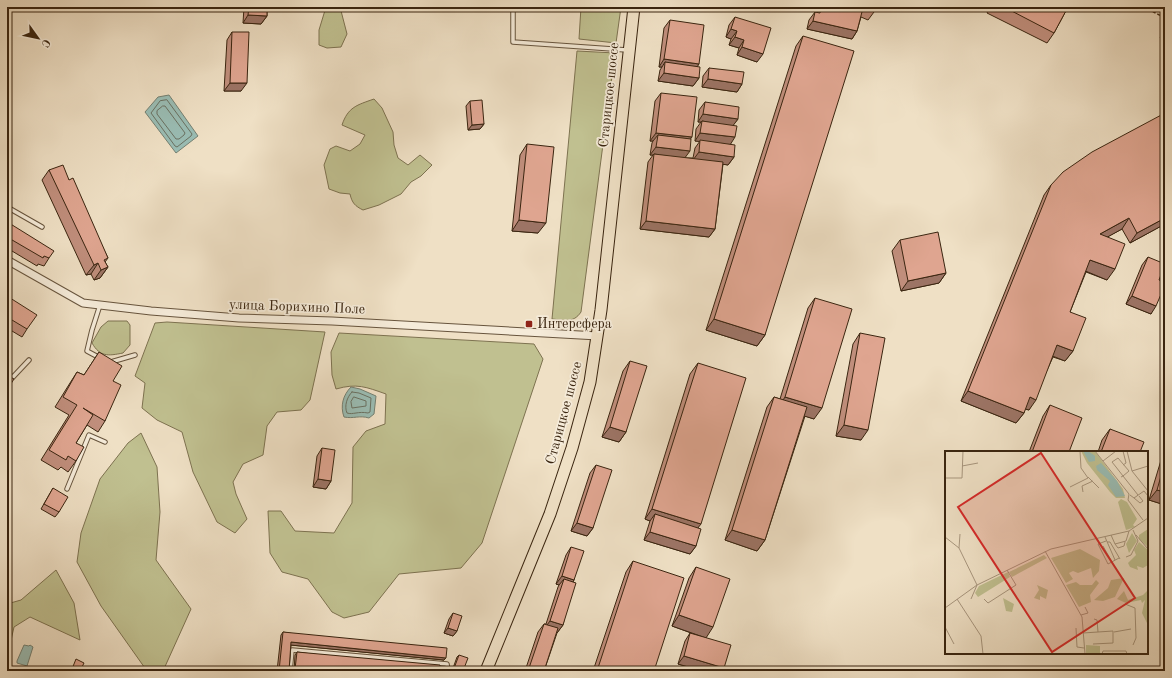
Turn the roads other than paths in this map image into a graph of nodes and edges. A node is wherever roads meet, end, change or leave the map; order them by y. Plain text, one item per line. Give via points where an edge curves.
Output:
1 (513, 7) edge
2 (634, 7) edge
3 (628, 50) junction
4 (7, 206) edge
5 (42, 227) dead end
6 (7, 260) edge
7 (100, 305) junction
8 (598, 336) junction
9 (135, 355) dead end
10 (103, 359) edge
11 (29, 360) dead end
12 (109, 362) edge
13 (7, 374) edge
14 (105, 442) dead end
15 (67, 489) dead end
16 (290, 671) edge
17 (448, 671) edge
18 (486, 671) edge

1 - 3 lane via 513,42
2 - 3 main road, Старицкое шоссе
3 - 8 main road, Старицкое шоссе
4 - 5 lane
6 - 7 street, улица Борихино Поле via 76,300
7 - 8 street, улица Борихино Поле via 239,318
7 - 10 lane via 87,351
8 - 18 main road, Старицкое шоссе via 590,382 572,448 552,507
9 - 12 lane
11 - 13 lane via 13,377
14 - 15 lane via 89,435
16 - 17 lane via 292,650 447,664

